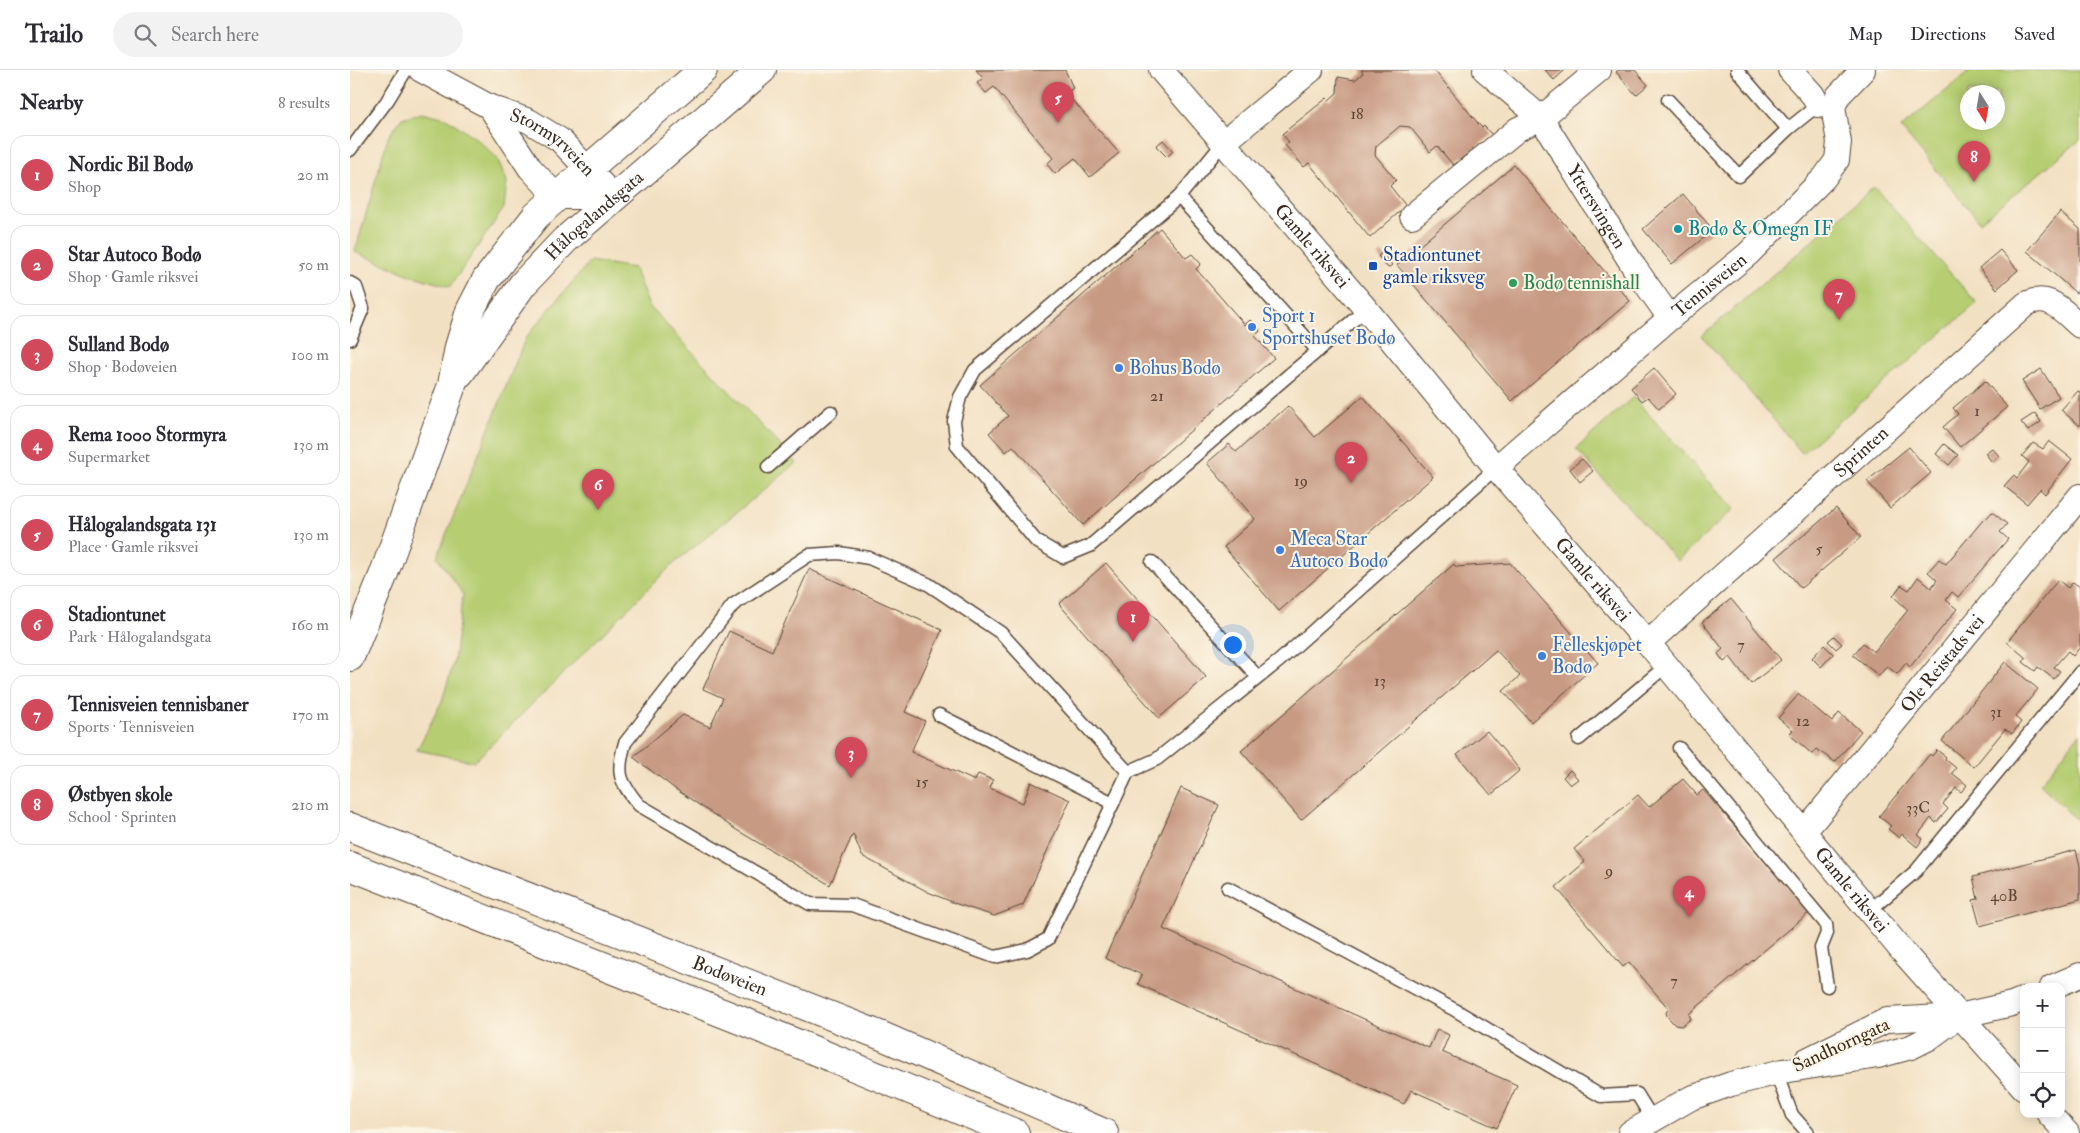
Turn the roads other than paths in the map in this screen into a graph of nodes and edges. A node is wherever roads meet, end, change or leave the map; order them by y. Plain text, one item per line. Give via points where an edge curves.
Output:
1 (406, 70) edge
2 (421, 70) edge
3 (703, 70) edge
4 (762, 70) edge
5 (1161, 70) edge
6 (1311, 70) edge
7 (1486, 70) edge
8 (1599, 70) edge
9 (1737, 70) edge
10 (1790, 70) edge
11 (1863, 70) edge
12 (1668, 100) dead end
13 (1826, 106) junction
14 (490, 107) junction
15 (1541, 118) junction
16 (1788, 129) junction
17 (1223, 143) junction
18 (350, 150) edge
19 (589, 168) junction
20 (557, 197) junction
21 (614, 197) junction
22 (1179, 197) junction
23 (1412, 216) dead end
24 (350, 283) edge
25 (1366, 309) junction
26 (1670, 318) junction
27 (2080, 326) edge
28 (350, 339) edge
29 (1318, 351) junction
30 (452, 385) junction
31 (831, 412) dead end
32 (768, 467) dead end
33 (1496, 468) junction
34 (2080, 496) edge
35 (1152, 562) dead end
36 (1648, 643) junction
37 (350, 657) edge
38 (1666, 666) junction
39 (2080, 672) edge
40 (1258, 678) junction
41 (939, 715) dead end
42 (1579, 739) dead end
43 (1679, 748) dead end
44 (1128, 772) junction
45 (1113, 803) junction
46 (350, 827) edge
47 (1804, 832) junction
48 (350, 866) edge
49 (1228, 888) dead end
50 (1869, 911) junction
51 (2080, 974) edge
52 (2061, 983) edge
53 (1827, 986) dead end
54 (2020, 1001) edge
55 (1959, 1016) junction
56 (1780, 1072) junction
57 (2020, 1084) edge
58 (2053, 1118) edge
59 (1648, 1127) edge
60 (1016, 1133) edge
61 (1104, 1133) edge
62 (1630, 1133) edge
63 (1808, 1133) edge
64 (2067, 1133) edge

1 - 18 lane
2 - 14 street, Stormyrveien
3 - 19 main road, Hålogalandsgata
4 - 21 main road, Hålogalandsgata
5 - 17 street, Gamle riksvei
6 - 17 street
7 - 15 street, Yttersvingen
8 - 15 street
9 - 16 lane
10 - 13 street
11 - 13 street
12 - 16 lane via 1739,176
13 - 16 lane
13 - 26 street, Tennisveien via 1839,142 1838,160 1748,254
14 - 19 street, Stormyrveien via 529,121 560,140
14 - 20 street, Stormyrveien via 530,168
15 - 23 street via 1518,129
15 - 26 street, Yttersvingen via 1634,267
17 - 22 lane
17 - 25 street, Gamle riksvei
19 - 20 main road, Hålogalandsgata
19 - 21 street, Stormyrveien
20 - 21 street, Stormyrveien
20 - 30 main road, Hålogalandsgata via 536,216 486,280 470,311
21 - 30 main road, Hålogalandsgata via 565,240 524,284
22 - 29 lane
22 - 29 lane via 975,370 960,397 954,421 957,446 1036,541 1063,557 1090,546
24 - 28 lane via 356,287 363,308
25 - 29 lane
25 - 33 street, Gamle riksvei
26 - 33 street, Tennisveien
27 - 36 street, Sprinten via 2050,301 2035,300 2026,304
30 - 37 main road, Hålogalandsgata
31 - 32 lane
33 - 36 street, Gamle riksvei
33 - 40 lane
34 - 47 street, Ole Reistads vei
35 - 40 lane
36 - 38 street, Gamle riksvei
38 - 42 lane
38 - 47 street, Gamle riksvei
39 - 50 lane via 1916,871
40 - 44 lane via 1157,759
41 - 45 lane
43 - 53 lane via 1826,924 1828,933 1821,948
44 - 45 lane
44 - 45 lane via 1002,633 928,584 869,558 838,553 810,555 733,605 625,743 619,764 625,788 639,805 810,904 852,905 995,957 1027,950 1048,939
46 - 61 main road, Bodøveien via 864,1029
47 - 50 street, Gamle riksvei
48 - 60 main road, Bodøveien via 755,1025
49 - 59 lane via 1455,1010 1601,1096 1637,1094
50 - 55 street, Gamle riksvei
51 - 52 street
54 - 55 street, Sandhorngata
55 - 56 street, Sandhorngata via 1911,1047 1878,1056
55 - 56 street, Sandhorngata via 1887,1020
55 - 57 street, Gamle riksvei
56 - 59 street, Sandhorngata via 1691,1098
56 - 63 lane via 1792,1115
58 - 64 street
59 - 62 street, Sandhorngata

